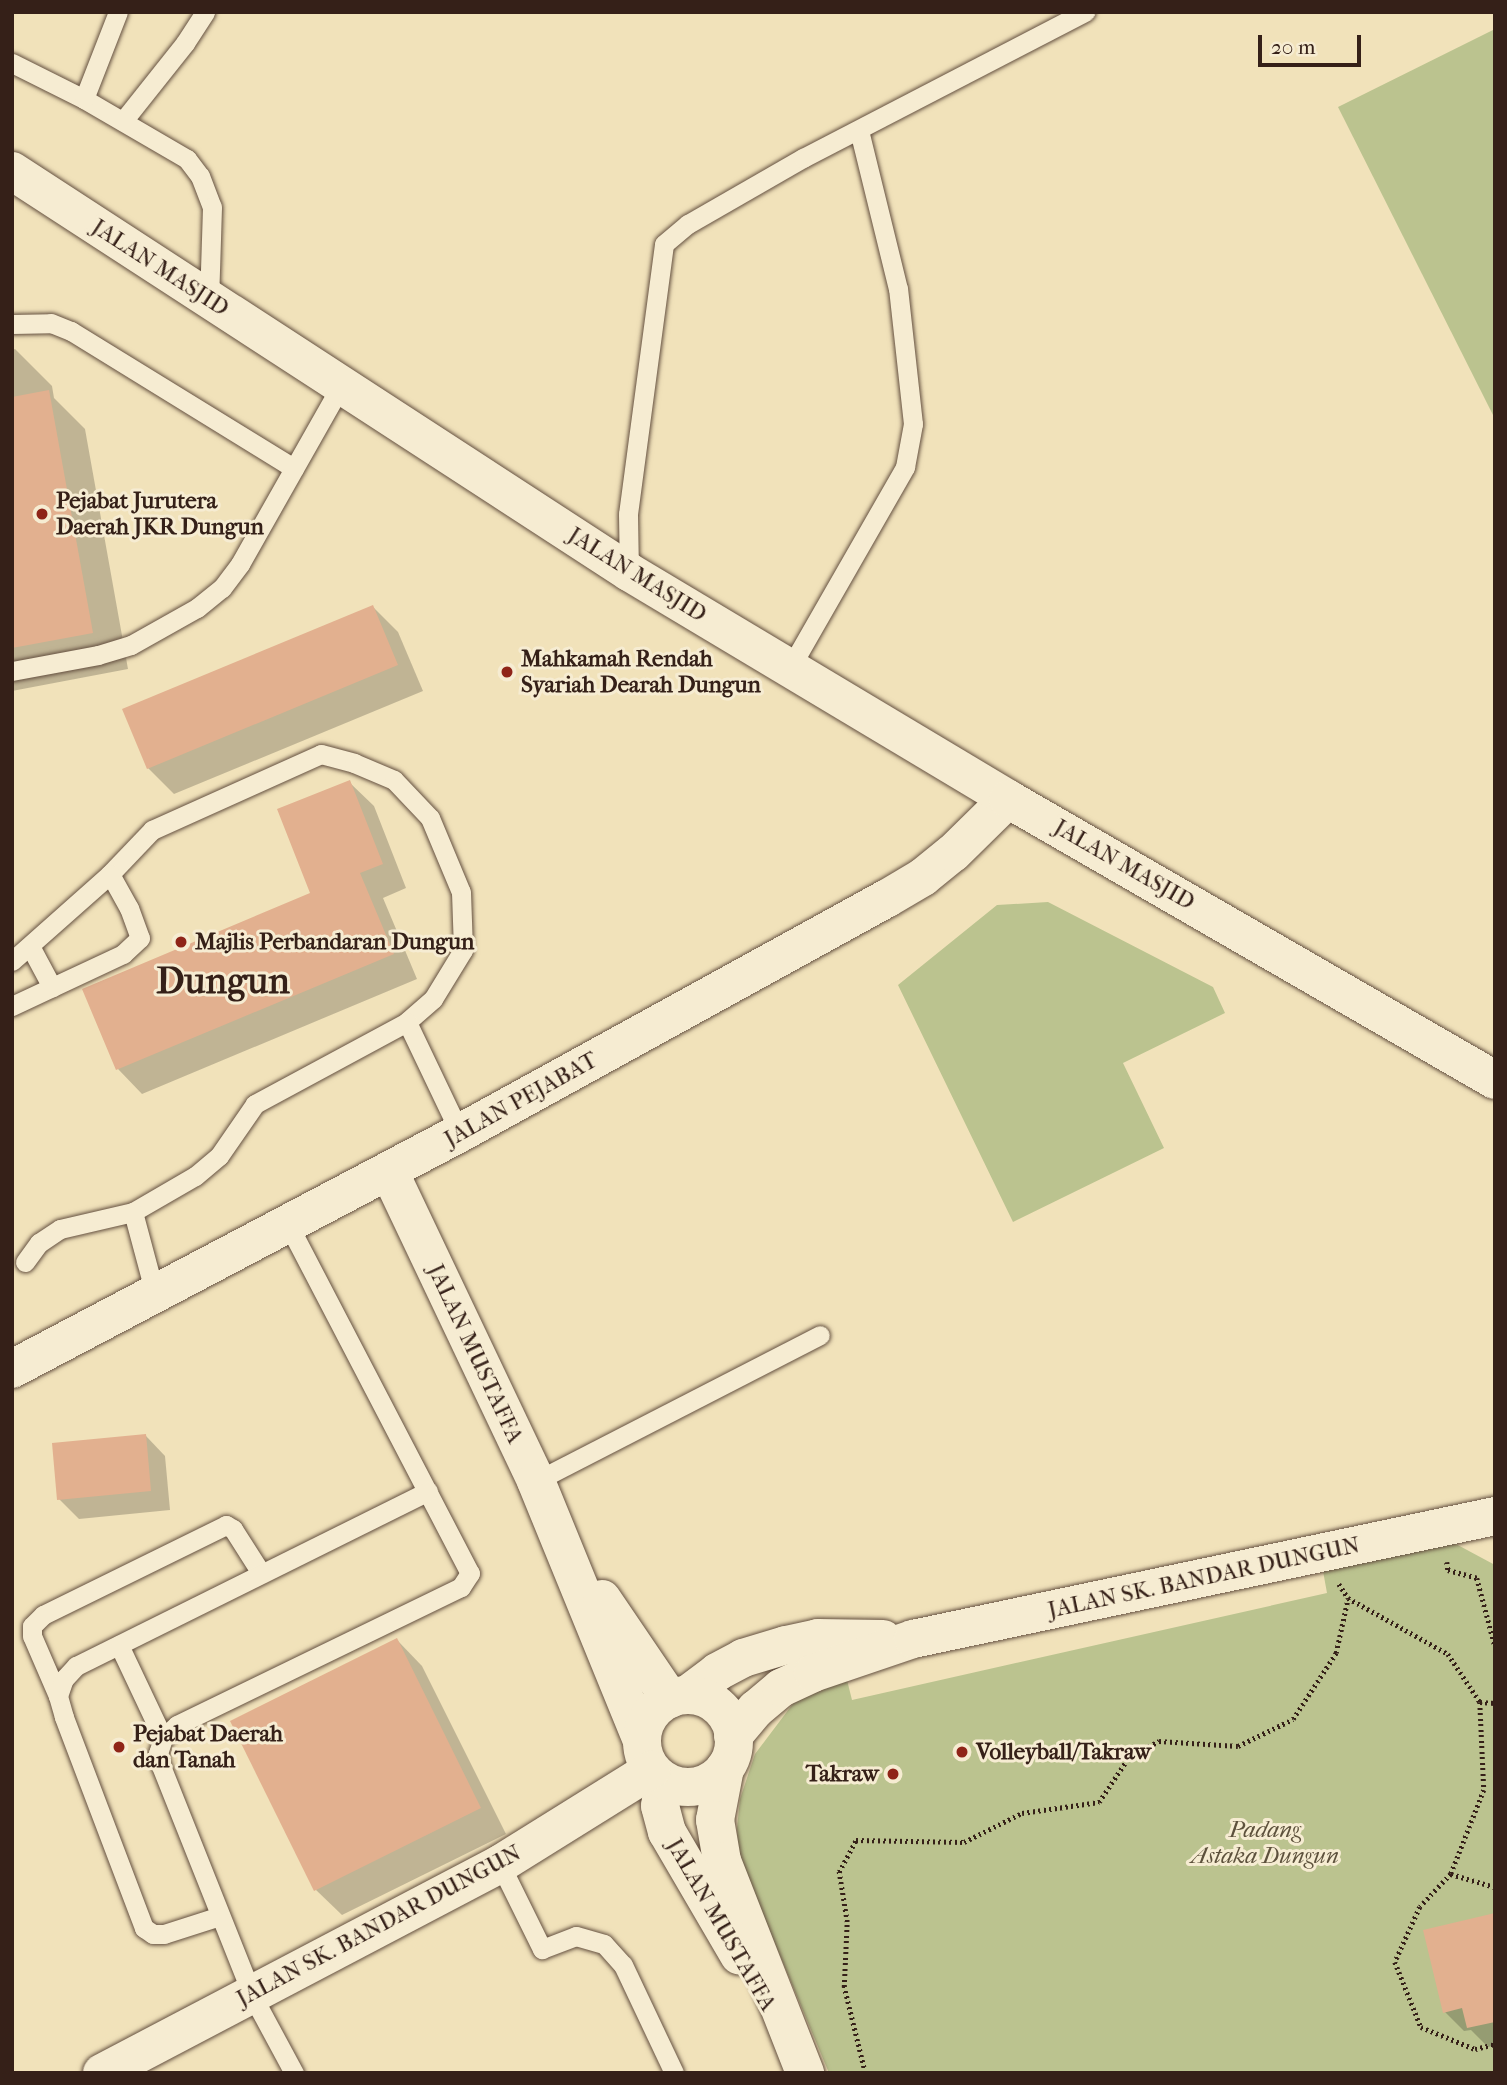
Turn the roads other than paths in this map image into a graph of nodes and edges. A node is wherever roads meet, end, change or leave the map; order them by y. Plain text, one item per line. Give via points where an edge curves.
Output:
1 (118, 12) edge
2 (205, 12) edge
3 (1085, 12) edge
4 (12, 63) edge
5 (84, 99) junction
6 (123, 121) junction
7 (859, 130) junction
8 (12, 171) edge
9 (209, 300) junction
10 (12, 324) edge
11 (340, 387) junction
12 (294, 468) junction
13 (629, 572) junction
14 (789, 668) junction
15 (12, 671) edge
16 (1008, 799) junction
17 (110, 874) junction
18 (30, 946) junction
19 (12, 961) edge
20 (52, 987) junction
21 (12, 1006) edge
22 (407, 1022) junction
23 (1495, 1080) edge
24 (460, 1133) junction
25 (389, 1171) junction
26 (133, 1212) junction
27 (288, 1224) junction
28 (25, 1262) dead end
29 (155, 1294) junction
30 (820, 1335) dead end
31 (12, 1369) edge
32 (536, 1481) junction
33 (428, 1490) junction
34 (1495, 1516) edge
35 (559, 1537) junction
36 (261, 1573) junction
37 (913, 1639) junction
38 (119, 1645) junction
39 (58, 1696) junction
40 (678, 1697) junction
41 (163, 1738) junction
42 (729, 1752) junction
43 (652, 1763) junction
44 (500, 1864) junction
45 (220, 1916) junction
46 (251, 1995) junction
47 (803, 2068) edge
48 (102, 2073) edge
49 (293, 2073) edge
50 (674, 2073) edge

1 - 5 lane
2 - 6 lane
3 - 7 lane
4 - 5 lane
5 - 6 lane
6 - 9 lane via 187,159 200,176 212,207
7 - 13 lane via 688,224 664,244 628,514
7 - 14 lane via 898,289 913,424 905,467
8 - 9 street, JALAN MASJID
9 - 11 street, JALAN MASJID
10 - 12 lane via 51,323 71,331
11 - 12 lane
11 - 13 street, JALAN MASJID
12 - 15 lane via 240,564 222,588 197,608 131,645
13 - 14 street, JALAN MASJID
14 - 16 street, JALAN MASJID
16 - 23 street, JALAN MASJID
16 - 24 street, JALAN PEJABAT via 953,853 914,882
17 - 18 lane
17 - 20 lane via 140,937 123,954
17 - 22 lane via 152,831 321,754 354,762 394,780 430,818 461,892 463,950 433,999
18 - 19 lane
18 - 20 lane
20 - 21 lane
22 - 24 lane
22 - 26 lane via 255,1104 219,1156 195,1176
24 - 25 street, JALAN PEJABAT
25 - 27 street, JALAN PEJABAT
25 - 32 street, JALAN MUSTAFFA
26 - 28 lane via 60,1229 39,1243
26 - 29 lane
27 - 29 street, JALAN PEJABAT
27 - 33 lane
29 - 31 street, JALAN PEJABAT
30 - 32 lane
32 - 35 street, JALAN MUSTAFFA
33 - 36 lane
33 - 41 lane via 470,1573 461,1587 177,1725
34 - 37 street, JALAN SK. BANDAR DUNGUN
35 - 40 street, JALAN MUSTAFFA
35 - 43 street, JALAN MUSTAFFA
36 - 38 lane
36 - 39 lane via 226,1525 43,1615 33,1626 32,1636
37 - 40 street, JALAN SK. BANDAR DUNGUN via 818,1638 786,1645 743,1658
37 - 42 street, JALAN SK. BANDAR DUNGUN via 813,1672 781,1688 756,1709
38 - 39 lane via 76,1666 64,1679
38 - 41 lane
39 - 45 lane via 144,1928 164,1934
40 - 42 street via 704,1698 719,1707 729,1720
40 - 43 street via 651,1715
41 - 45 lane via 158,1753 162,1766
42 - 43 street via 713,1780 697,1787 680,1787
42 - 47 street, JALAN MUSTAFFA via 715,1820 722,1861
43 - 44 street, JALAN SK. BANDAR DUNGUN
43 - 47 street, JALAN MUSTAFFA via 667,1832
44 - 46 street, JALAN SK. BANDAR DUNGUN
44 - 50 lane via 542,1949 576,1936 604,1944 623,1965
45 - 46 lane
46 - 48 street, JALAN SK. BANDAR DUNGUN
46 - 49 lane

